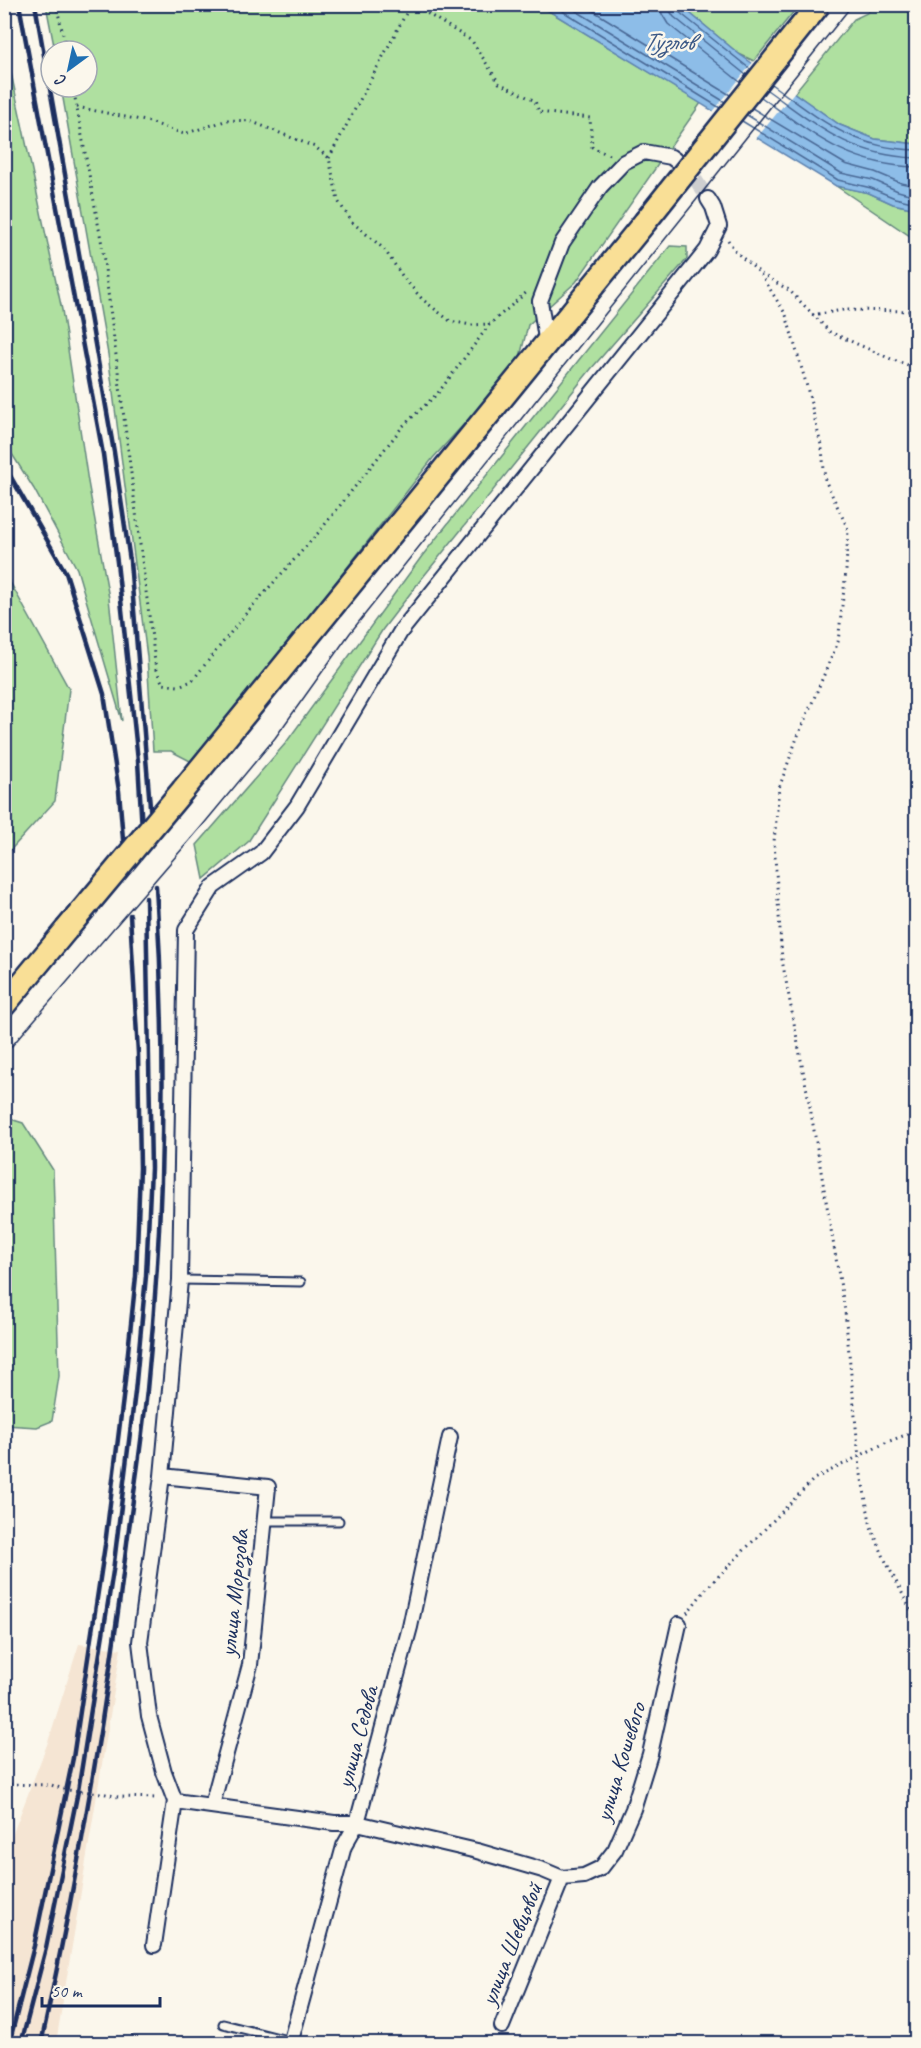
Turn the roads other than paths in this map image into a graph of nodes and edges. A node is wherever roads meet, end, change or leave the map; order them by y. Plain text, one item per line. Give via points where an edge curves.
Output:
1 (819, 4) edge
2 (675, 160) tunnel mouth
3 (708, 199) tunnel mouth
4 (547, 345) junction
5 (26, 977) junction
6 (4, 989) edge
7 (4, 1005) edge
8 (180, 1280) junction
9 (301, 1282) dead end
10 (450, 1437) dead end
11 (162, 1476) junction
12 (264, 1521) junction
13 (339, 1521) dead end
14 (679, 1624) road end
15 (175, 1801) junction
16 (212, 1805) junction
17 (357, 1823) junction
18 (562, 1878) junction
19 (154, 1945) dead end
20 (223, 2024) dead end
21 (502, 2026) dead end
22 (291, 2042) edge

1 - 4 main road, bridge
2 - 4 street via 644,152 624,162 600,187 562,243 544,289 540,301
3 - 8 street via 719,226 707,250 401,631 297,806 276,834 261,852 213,887 186,930
4 - 5 main road, bridge
5 - 6 lane
5 - 7 main road
8 - 9 lane
8 - 11 street
10 - 17 street, улица Седова via 410,1627
11 - 12 street, улица Морозова via 268,1487
11 - 15 street via 140,1642 149,1716
12 - 13 lane
12 - 16 street, улица Морозова via 250,1665
14 - 18 street, улица Кошевого via 650,1754 615,1850 601,1868 584,1876
15 - 16 street
15 - 19 street
16 - 17 street
17 - 18 street via 477,1851
17 - 22 street, улица Седова via 344,1846
18 - 21 street, улица Шевцовой
20 - 22 lane

